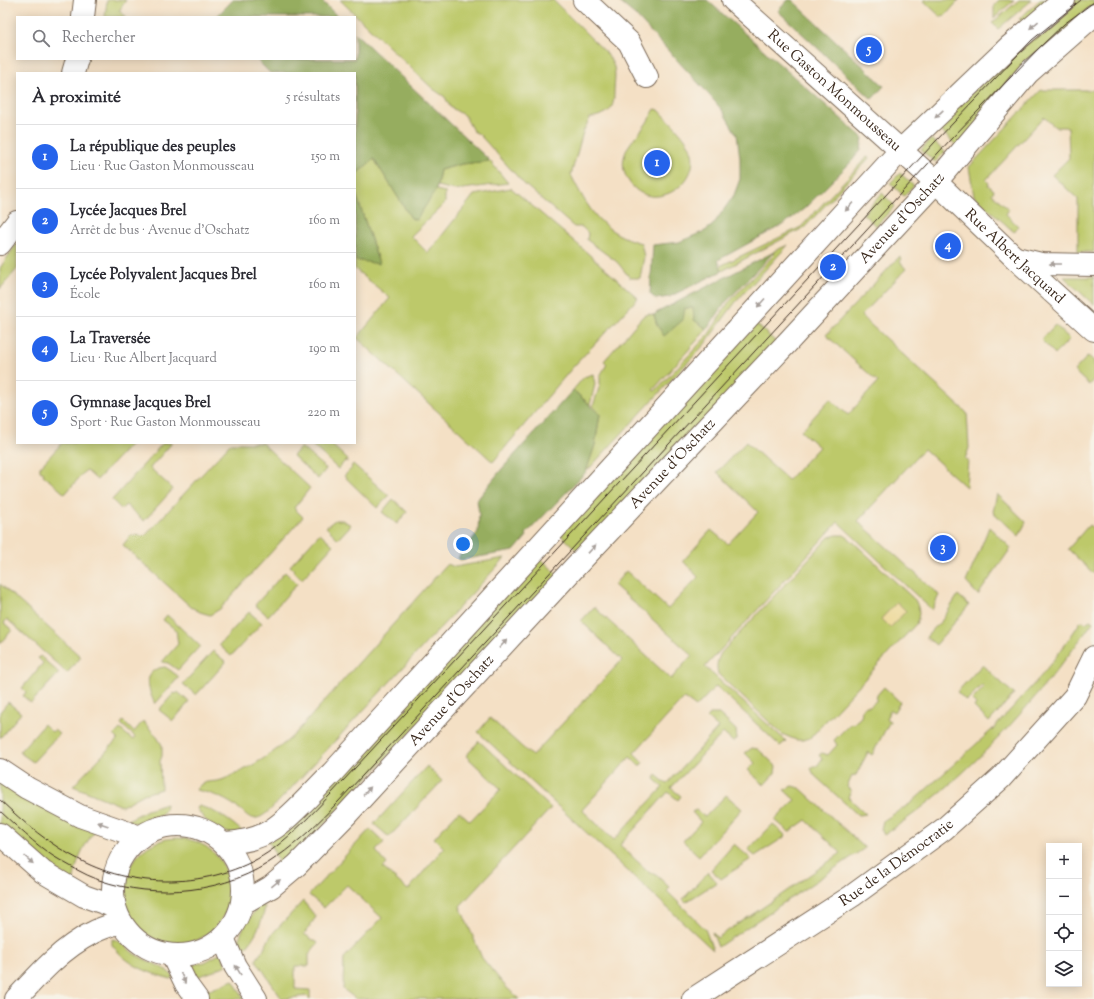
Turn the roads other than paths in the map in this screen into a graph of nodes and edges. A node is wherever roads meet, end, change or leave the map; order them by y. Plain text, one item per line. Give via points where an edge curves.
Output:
1 (85, 0) edge
2 (584, 0) edge
3 (733, 0) edge
4 (1064, 0) edge
5 (1094, 15) edge
6 (83, 16) edge
7 (76, 60) edge
8 (73, 72) edge
9 (647, 77) dead end
10 (900, 151) junction
11 (936, 182) junction
12 (16, 223) edge
13 (0, 244) edge
14 (1015, 258) junction
15 (1094, 265) edge
16 (1094, 330) edge
17 (1094, 657) edge
18 (1094, 682) edge
19 (1075, 696) junction
20 (0, 770) edge
21 (0, 834) edge
22 (140, 837) junction
23 (226, 843) junction
24 (242, 903) junction
25 (118, 914) junction
26 (223, 938) junction
27 (172, 955) junction
28 (16, 999) edge
29 (197, 999) edge
30 (256, 999) edge
31 (693, 999) edge

1 - 6 street
2 - 9 street via 629,42
3 - 10 street, Rue Gaston Monmousseau
4 -> 10 street via 1010,46
5 - 11 street, Avenue d'Oschatz via 1028,73
7 - 8 street
10 - 11 street, Rue Gaston Monmousseau
10 -> 23 street via 332,773 272,830 254,838
11 - 14 street, Rue Albert Jacquard
24 -> 11 street, Avenue d'Oschatz via 271,887 297,865
12 - 13 street
15 -> 14 street via 1041,264
14 - 16 street, Rue Albert Jacquard
17 - 19 street, Rue de la Démocratie
18 - 19 street, Rue de la Démocratie
19 - 31 street, Rue de la Démocratie via 1001,778 944,829 852,896
22 -> 20 street via 80,816 27,788
21 -> 25 street via 42,872
22 - 23 street via 156,828 175,825 201,829
22 - 25 street via 128,847 116,870 113,890
23 - 24 street via 242,876
24 - 26 street via 236,922
25 - 27 street via 130,935 142,945 156,952
25 - 28 street via 52,961
26 - 27 street via 199,952
30 -> 26 street via 235,966
27 -> 29 street via 186,984

